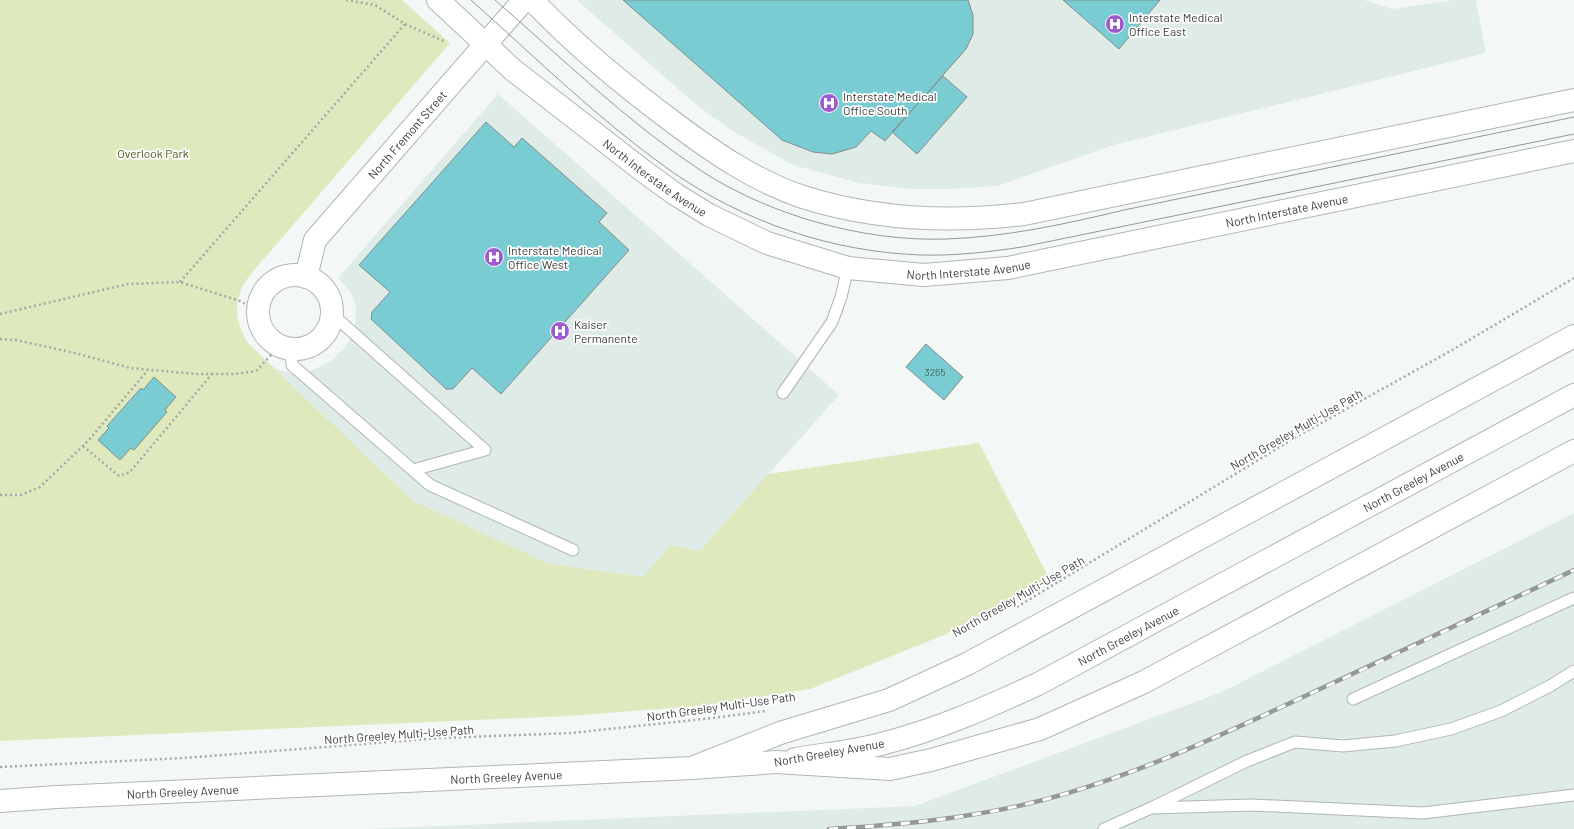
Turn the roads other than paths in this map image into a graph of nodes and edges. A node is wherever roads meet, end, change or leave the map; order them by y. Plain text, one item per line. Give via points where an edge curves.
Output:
1 (438, 0) edge
2 (524, 0) edge
3 (532, 0) edge
4 (486, 44) junction
5 (1574, 100) edge
6 (1574, 151) edge
7 (848, 268) junction
8 (306, 277) junction
9 (332, 314) junction
10 (1574, 336) edge
11 (285, 348) junction
12 (783, 393) dead end
13 (1574, 395) edge
14 (1574, 451) edge
15 (413, 470) junction
16 (573, 550) dead end
17 (1574, 598) edge
18 (1574, 671) edge
19 (1353, 699) dead end
20 (776, 762) junction
21 (692, 768) junction
22 (1574, 795) edge
23 (0, 801) edge
24 (1151, 808) junction
25 (1104, 829) edge

1 - 4 main road, North Interstate Avenue
2 - 4 main road, North Fremont Street
3 - 5 main road via 554,23 629,89 733,164 802,196 887,215 934,220 986,219 1024,214
4 - 7 main road, North Interstate Avenue via 513,70 642,170 709,215 767,243
4 - 8 main road, North Fremont Street via 315,240
6 - 7 main road, North Interstate Avenue via 1008,268 924,275
7 - 12 lane via 832,322
8 - 9 main road via 317,282 326,291
8 - 11 main road via 297,275 278,279 263,293 258,311 259,322 263,332
9 - 11 main road via 323,336 314,344 303,349
9 - 15 lane via 485,450
10 - 21 main road via 967,664 889,700 780,733
11 - 15 lane via 292,365
13 - 20 main road, North Greeley Avenue via 1038,684 988,707 955,721 884,743
14 - 20 main road via 1144,682 1040,729 890,769
15 - 16 lane via 430,485
17 - 19 lane
18 - 24 lane via 1501,711 1452,729 1395,741 1343,746 1295,742 1247,761
20 - 21 main road, North Greeley Avenue
21 - 23 main road, North Greeley Avenue
22 - 24 lane via 1423,813 1252,805
24 - 25 lane

